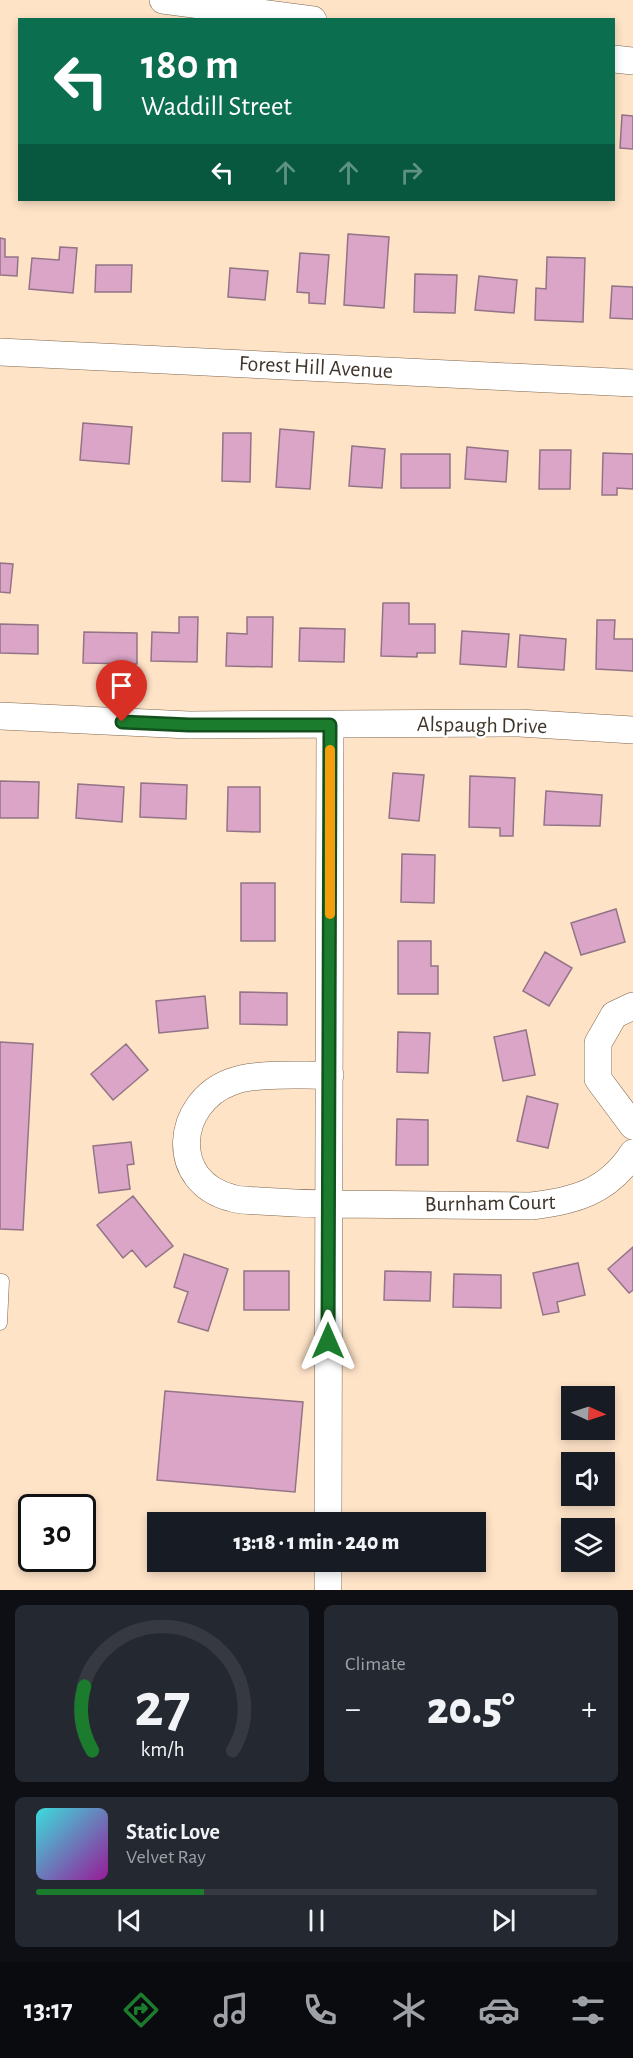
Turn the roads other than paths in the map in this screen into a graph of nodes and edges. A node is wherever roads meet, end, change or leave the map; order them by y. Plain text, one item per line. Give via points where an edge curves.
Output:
1 (163, 0) edge
2 (298, 18) edge
3 (615, 59) edge
4 (633, 61) edge
5 (0, 352) edge
6 (633, 382) edge
7 (0, 716) edge
8 (330, 725) junction
9 (633, 730) edge
10 (633, 1006) edge
11 (330, 1076) junction
12 (633, 1126) edge
13 (633, 1153) edge
14 (328, 1204) junction
15 (0, 1281) edge
16 (0, 1323) edge
17 (328, 1512) edge
18 (328, 1572) edge
19 (328, 1590) edge

1 - 2 street
3 - 4 street
5 - 6 street, Forest Hill Avenue
7 - 8 street, Alspaugh Drive via 189,725
8 - 9 street, Alspaugh Drive via 519,723
8 - 11 street
10 - 12 street via 614,1016 598,1043 598,1079
11 - 14 street
11 - 14 street via 264,1076 232,1081 205,1098 189,1126 187,1147 196,1177 213,1191 232,1199
13 - 14 street, Burnham Court via 602,1186 562,1202 531,1206
14 - 17 street
15 - 16 lane
18 - 19 street

